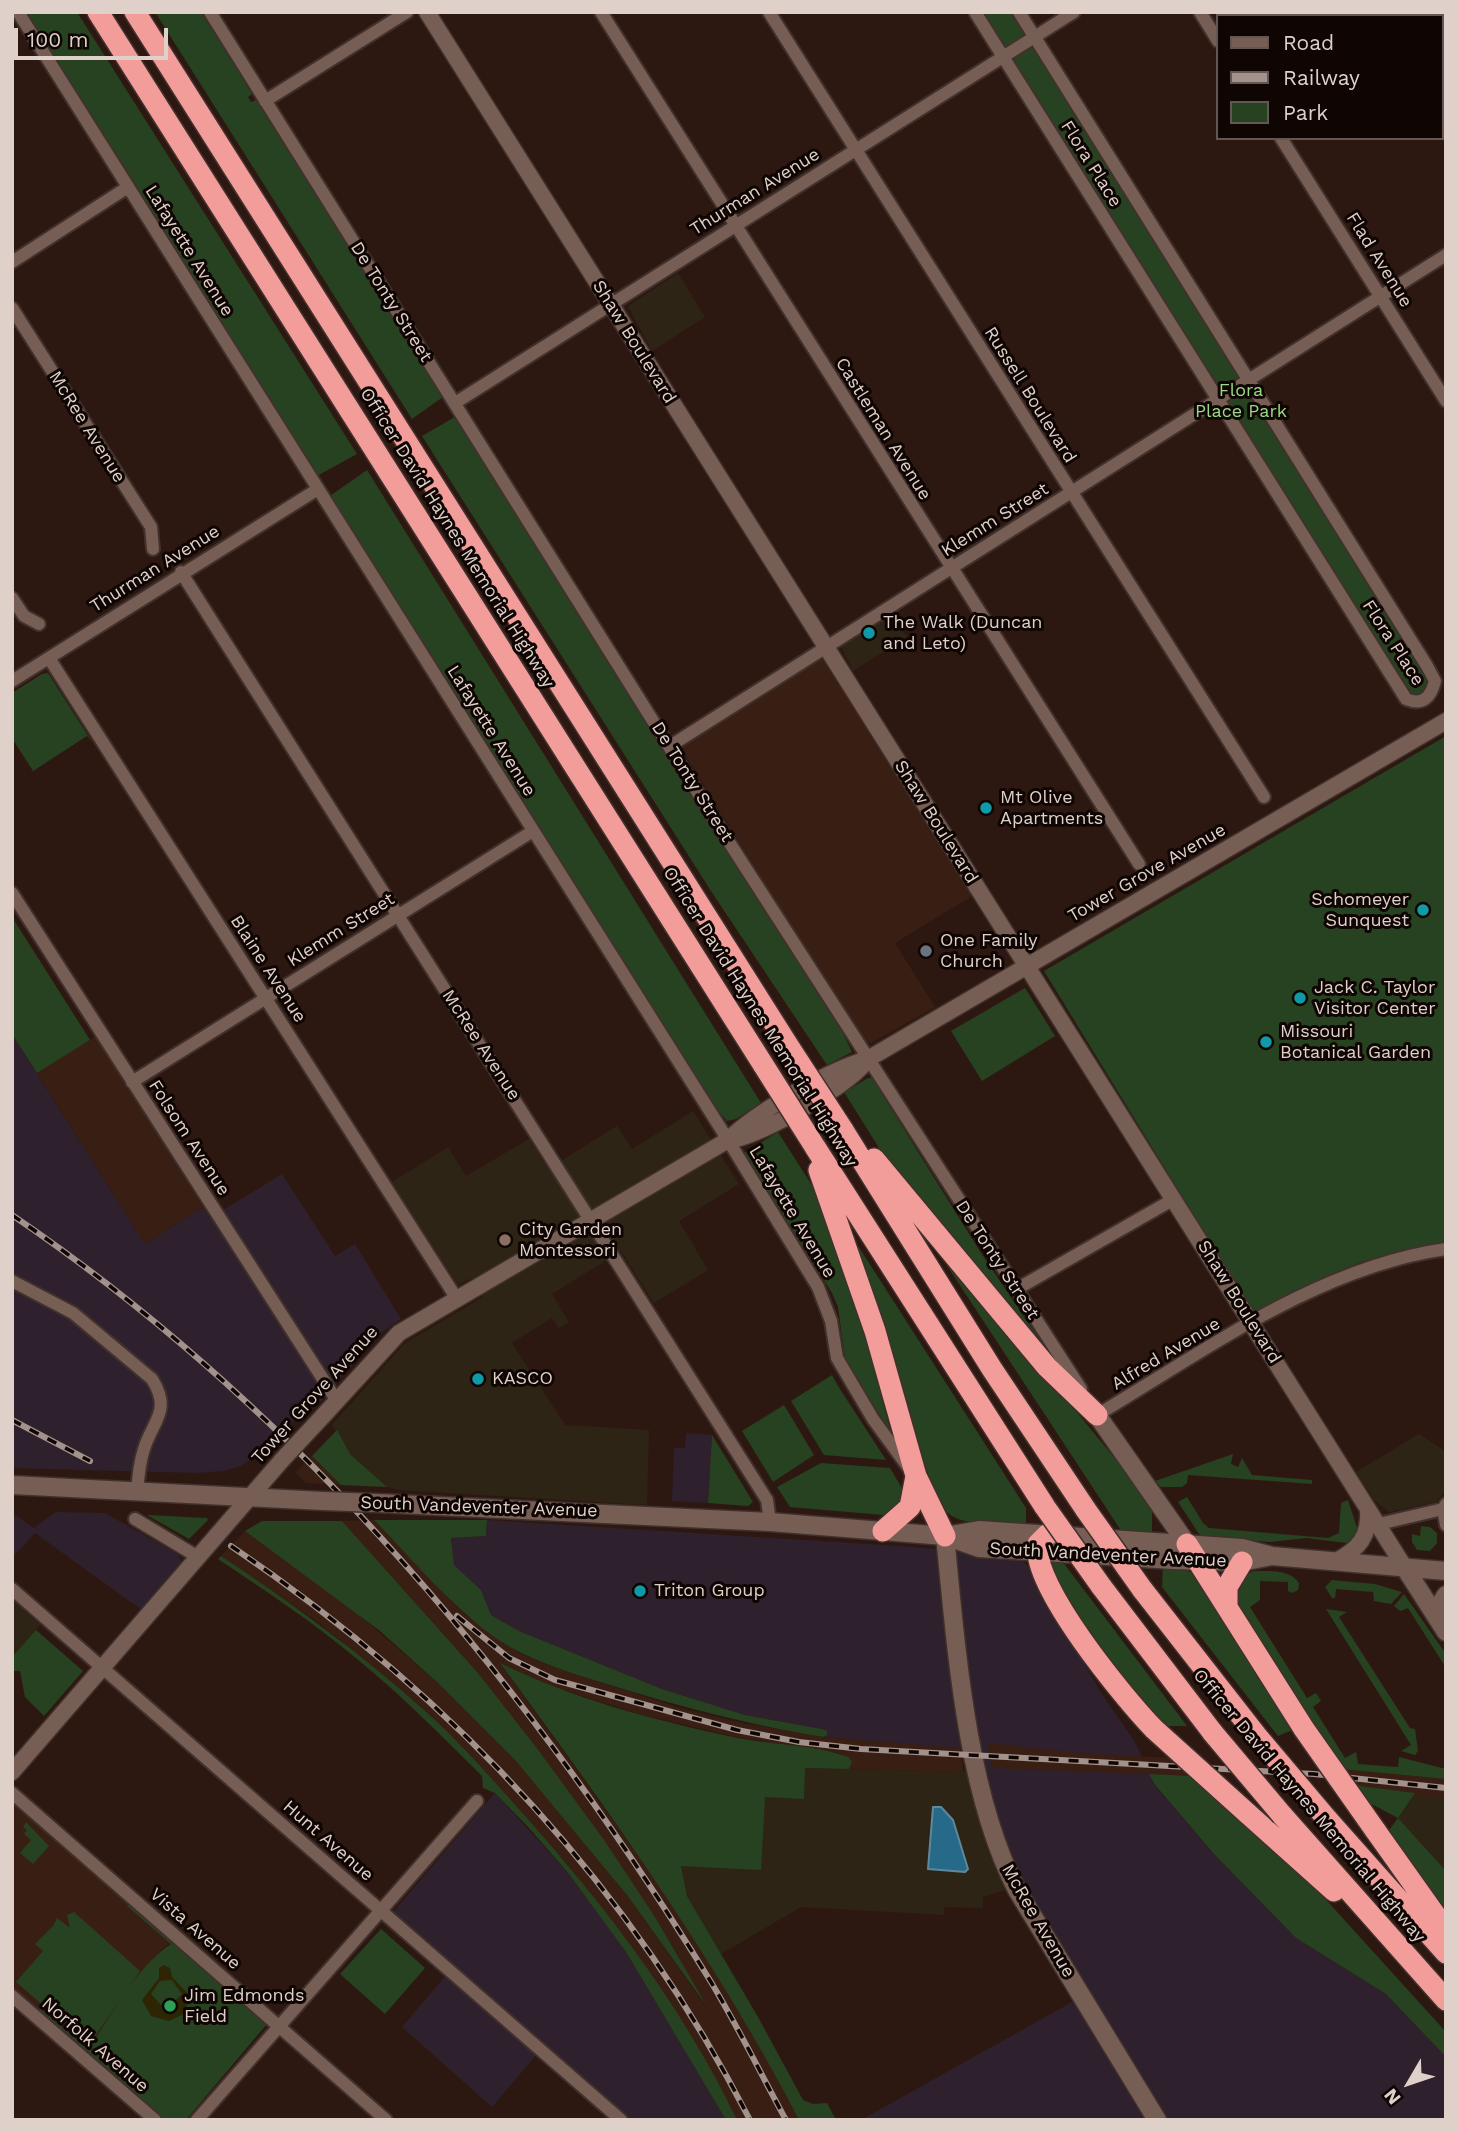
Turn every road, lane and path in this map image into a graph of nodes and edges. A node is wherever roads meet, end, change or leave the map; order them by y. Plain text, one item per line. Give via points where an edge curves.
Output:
1 (18, 12) edge
2 (98, 12) edge
3 (135, 12) edge
4 (210, 12) edge
5 (407, 12) edge
6 (427, 12) edge
7 (601, 12) edge
8 (769, 12) edge
9 (975, 12) edge
10 (1019, 12) edge
11 (1074, 12) edge
12 (1200, 12) edge
13 (1035, 37) junction
14 (1216, 38) edge
15 (1004, 58) junction
16 (265, 101) junction
17 (1282, 140) edge
18 (854, 150) junction
19 (128, 187) junction
20 (734, 226) junction
21 (1446, 255) edge
22 (12, 262) edge
23 (1381, 295) junction
24 (609, 304) junction
25 (12, 307) edge
26 (1250, 379) junction
27 (1218, 400) junction
28 (1446, 401) edge
29 (455, 403) junction
30 (318, 489) junction
31 (1071, 492) junction
32 (153, 549) dead end
33 (951, 569) junction
34 (181, 572) junction
35 (12, 598) edge
36 (39, 624) dead end
37 (827, 645) junction
38 (49, 658) junction
39 (12, 681) edge
40 (1446, 721) edge
41 (670, 746) junction
42 (1264, 797) dead end
43 (533, 831) junction
44 (1139, 863) dead end
45 (12, 893) edge
46 (398, 915) junction
47 (1026, 966) junction
48 (265, 999) junction
49 (868, 1059) junction
50 (132, 1082) junction
51 (843, 1130) junction
52 (728, 1140) junction
53 (814, 1147) junction
54 (1174, 1199) junction
55 (591, 1220) junction
56 (1446, 1249) edge
57 (12, 1281) edge
58 (1015, 1290) junction
59 (457, 1299) junction
60 (1252, 1323) junction
61 (337, 1401) junction
62 (1097, 1415) junction
63 (916, 1476) junction
64 (12, 1485) edge
65 (137, 1493) junction
66 (250, 1497) junction
67 (1368, 1507) junction
68 (1444, 1507) edge
69 (1164, 1511) junction
70 (135, 1519) dead end
71 (770, 1522) junction
72 (1379, 1524) junction
73 (1446, 1525) edge
74 (883, 1531) junction
75 (945, 1536) junction
76 (1042, 1543) junction
77 (1152, 1543) junction
78 (1193, 1552) junction
79 (1272, 1556) junction
80 (198, 1557) junction
81 (1129, 1557) junction
82 (1336, 1561) junction
83 (1242, 1562) junction
84 (1405, 1568) junction
85 (1446, 1571) edge
86 (12, 1590) edge
87 (1446, 1595) edge
88 (1227, 1607) junction
89 (1442, 1626) edge
90 (103, 1669) junction
91 (12, 1772) edge
92 (12, 1793) edge
93 (477, 1801) dead end
94 (381, 1911) junction
95 (1446, 1930) edge
96 (1389, 1937) junction
97 (1446, 1953) edge
98 (12, 1996) edge
99 (1446, 2000) edge
100 (279, 2026) junction
101 (155, 2120) edge
102 (197, 2120) edge
103 (386, 2120) edge
104 (621, 2120) edge
105 (1157, 2120) edge

1 - 19 street, Lafayette Avenue
2 - 53 highway, Officer David Haynes Memorial Highway, bridge
3 - 51 highway, Officer David Haynes Memorial Highway, bridge
4 - 16 street, De Tonty Street
5 - 16 street
6 - 24 street, Shaw Boulevard
7 - 20 street, Castleman Avenue
8 - 18 street, Russell Boulevard
9 - 15 street, Flora Place
10 - 13 street, Flora Place
11 - 13 street, Thurman Avenue
12 - 14 street
13 - 15 street, Thurman Avenue
13 - 26 street, Flora Place
15 - 18 street, Thurman Avenue
15 - 27 street, Flora Place
16 - 29 street, De Tonty Street
17 - 23 street, Flad Avenue
18 - 20 street, Thurman Avenue
18 - 31 street, Russell Boulevard
19 - 22 street
19 - 30 street, Lafayette Avenue
20 - 24 street, Thurman Avenue
20 - 33 street, Castleman Avenue
21 - 23 street, Klemm Street
23 - 26 street, Klemm Street
23 - 28 street, Flad Avenue
24 - 29 street, Thurman Avenue
24 - 37 street, Shaw Boulevard
25 - 32 street, McRee Avenue via 150,527
26 - 27 street, Klemm Street
26 - 27 street, Flora Place via 1427,666 1435,681 1422,701 1406,699
27 - 31 street, Klemm Street
29 - 41 street, De Tonty Street
30 - 34 street, Thurman Avenue
30 - 43 street, Lafayette Avenue
31 - 33 street, Klemm Street
31 - 42 street, Russell Boulevard
33 - 37 street, Klemm Street
33 - 44 street, Castleman Avenue
34 - 38 street, Thurman Avenue
34 - 46 street, McRee Avenue
35 - 36 street via 24,616
37 - 41 street, Klemm Street
37 - 47 street, Shaw Boulevard
38 - 39 street, Thurman Avenue
38 - 48 street, Blaine Avenue
40 - 47 street, Tower Grove Avenue
41 - 49 street, De Tonty Street
43 - 46 street, Klemm Street
43 - 52 street, Lafayette Avenue
45 - 50 street, Folsom Avenue
46 - 48 street, Klemm Street
46 - 55 street, McRee Avenue
47 - 49 street, Tower Grove Avenue
47 - 54 street, Shaw Boulevard
48 - 50 street, Klemm Street
48 - 59 street, Blaine Avenue
49 - 52 street, Tower Grove Avenue via 833,1072 746,1124
49 - 58 street, De Tonty Street
50 - 61 street, Folsom Avenue
51 - 62 highway via 877,1161 1047,1367
51 - 97 highway, Officer David Haynes Memorial Highway, bridge via 998,1378 1142,1589 1326,1819
52 - 55 street, Tower Grove Avenue
52 - 63 street, Lafayette Avenue via 818,1287 831,1321 837,1357 885,1438
53 - 63 highway via 875,1331
53 - 96 highway, Officer David Haynes Memorial Highway, bridge via 1045,1507 1101,1586 1213,1733
54 - 58 street
54 - 60 street, Shaw Boulevard
55 - 59 street, Tower Grove Avenue
55 - 71 street, McRee Avenue via 767,1500
56 - 60 street, Alfred Avenue via 1362,1267
57 - 65 street via 74,1313 152,1378 160,1391 162,1408 139,1464
58 - 62 street, De Tonty Street
59 - 61 street, Tower Grove Avenue via 392,1339
60 - 62 street, Alfred Avenue
60 - 67 street, Shaw Boulevard
61 - 66 street, Tower Grove Avenue, bridge
62 - 69 main road, De Tonty Street
63 - 74 highway via 909,1507
63 - 75 highway
64 - 65 main road, South Vandeventer Avenue
65 - 66 main road, South Vandeventer Avenue
66 - 71 main road, South Vandeventer Avenue, bridge
66 - 80 street, Tower Grove Avenue
67 - 72 street, Shaw Boulevard
67 - 82 street via 1365,1538
68 - 72 street
68 - 73 street
69 - 77 main road via 1161,1533
69 - 78 main road, De Tonty Street
70 - 80 street
71 - 74 main road, South Vandeventer Avenue
72 - 84 street, Shaw Boulevard
74 - 75 main road, South Vandeventer Avenue
75 - 76 main road, South Vandeventer Avenue via 979,1530
75 - 105 main road, McRee Avenue via 966,1708 998,1852 1021,1898
76 - 77 main road, South Vandeventer Avenue
76 - 81 main road, South Vandeventer Avenue
76 - 96 highway, bridge via 1040,1565 1109,1679 1154,1728
77 - 78 main road, South Vandeventer Avenue
77 - 81 main road
78 - 79 main road, South Vandeventer Avenue via 1242,1548
78 - 81 main road, South Vandeventer Avenue
78 - 83 main road, South Vandeventer Avenue
78 - 88 highway
79 - 82 main road, South Vandeventer Avenue
79 - 83 main road, South Vandeventer Avenue
80 - 90 street, Tower Grove Avenue
82 - 84 main road, South Vandeventer Avenue
83 - 88 highway via 1227,1587
84 - 85 main road, South Vandeventer Avenue
84 - 89 main road, Shaw Boulevard
86 - 90 street, Hunt Avenue
87 - 89 main road via 1440,1605
88 - 95 highway, bridge via 1304,1728
90 - 91 street, Tower Grove Avenue
90 - 94 street, Hunt Avenue
92 - 100 street, Vista Avenue
93 - 94 street
94 - 100 street
94 - 104 street, Hunt Avenue
96 - 99 highway, Officer David Haynes Memorial Highway
98 - 101 street, Norfolk Avenue
100 - 102 street
100 - 103 street, Vista Avenue

